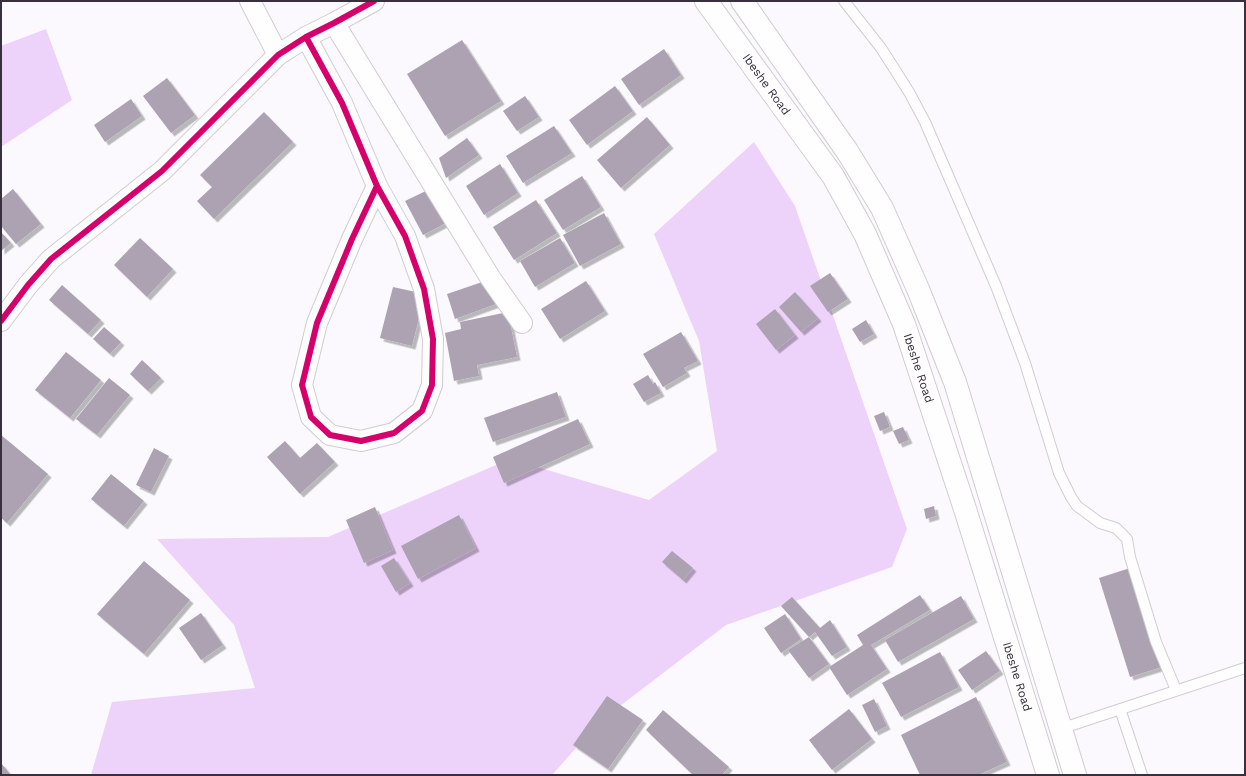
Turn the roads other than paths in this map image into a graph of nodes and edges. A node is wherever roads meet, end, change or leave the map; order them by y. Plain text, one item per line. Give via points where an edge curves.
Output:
1 (250, 1) edge
2 (374, 1) edge
3 (706, 1) edge
4 (742, 1) edge
5 (844, 1) edge
6 (334, 23) junction
7 (306, 37) junction
8 (278, 55) junction
9 (377, 186) junction
10 (1, 321) edge
11 (522, 323) dead end
12 (1245, 668) edge
13 (1176, 690) junction
14 (1120, 709) junction
15 (1060, 729) junction
16 (1069, 771) edge
17 (1048, 775) edge
18 (1142, 775) edge

1 - 8 street
2 - 6 street
3 - 17 main road, Ibeshe Road via 833,176 865,234 907,331
4 - 15 main road via 847,151 882,208 918,289 955,382
5 - 13 lane via 882,48 925,122 996,286 1025,363 1059,473 1071,497 1077,506 1100,523 1116,528 1127,539 1156,642
6 - 7 street
6 - 11 street via 487,272
7 - 8 street
7 - 9 street via 342,103
8 - 10 street via 162,171 51,259
9 - 9 street via 405,236 424,289 433,339 432,385 422,411 394,433 361,441 330,435 311,417 302,385 318,323
12 - 13 lane
13 - 14 lane
14 - 15 lane
14 - 18 lane
15 - 16 main road

